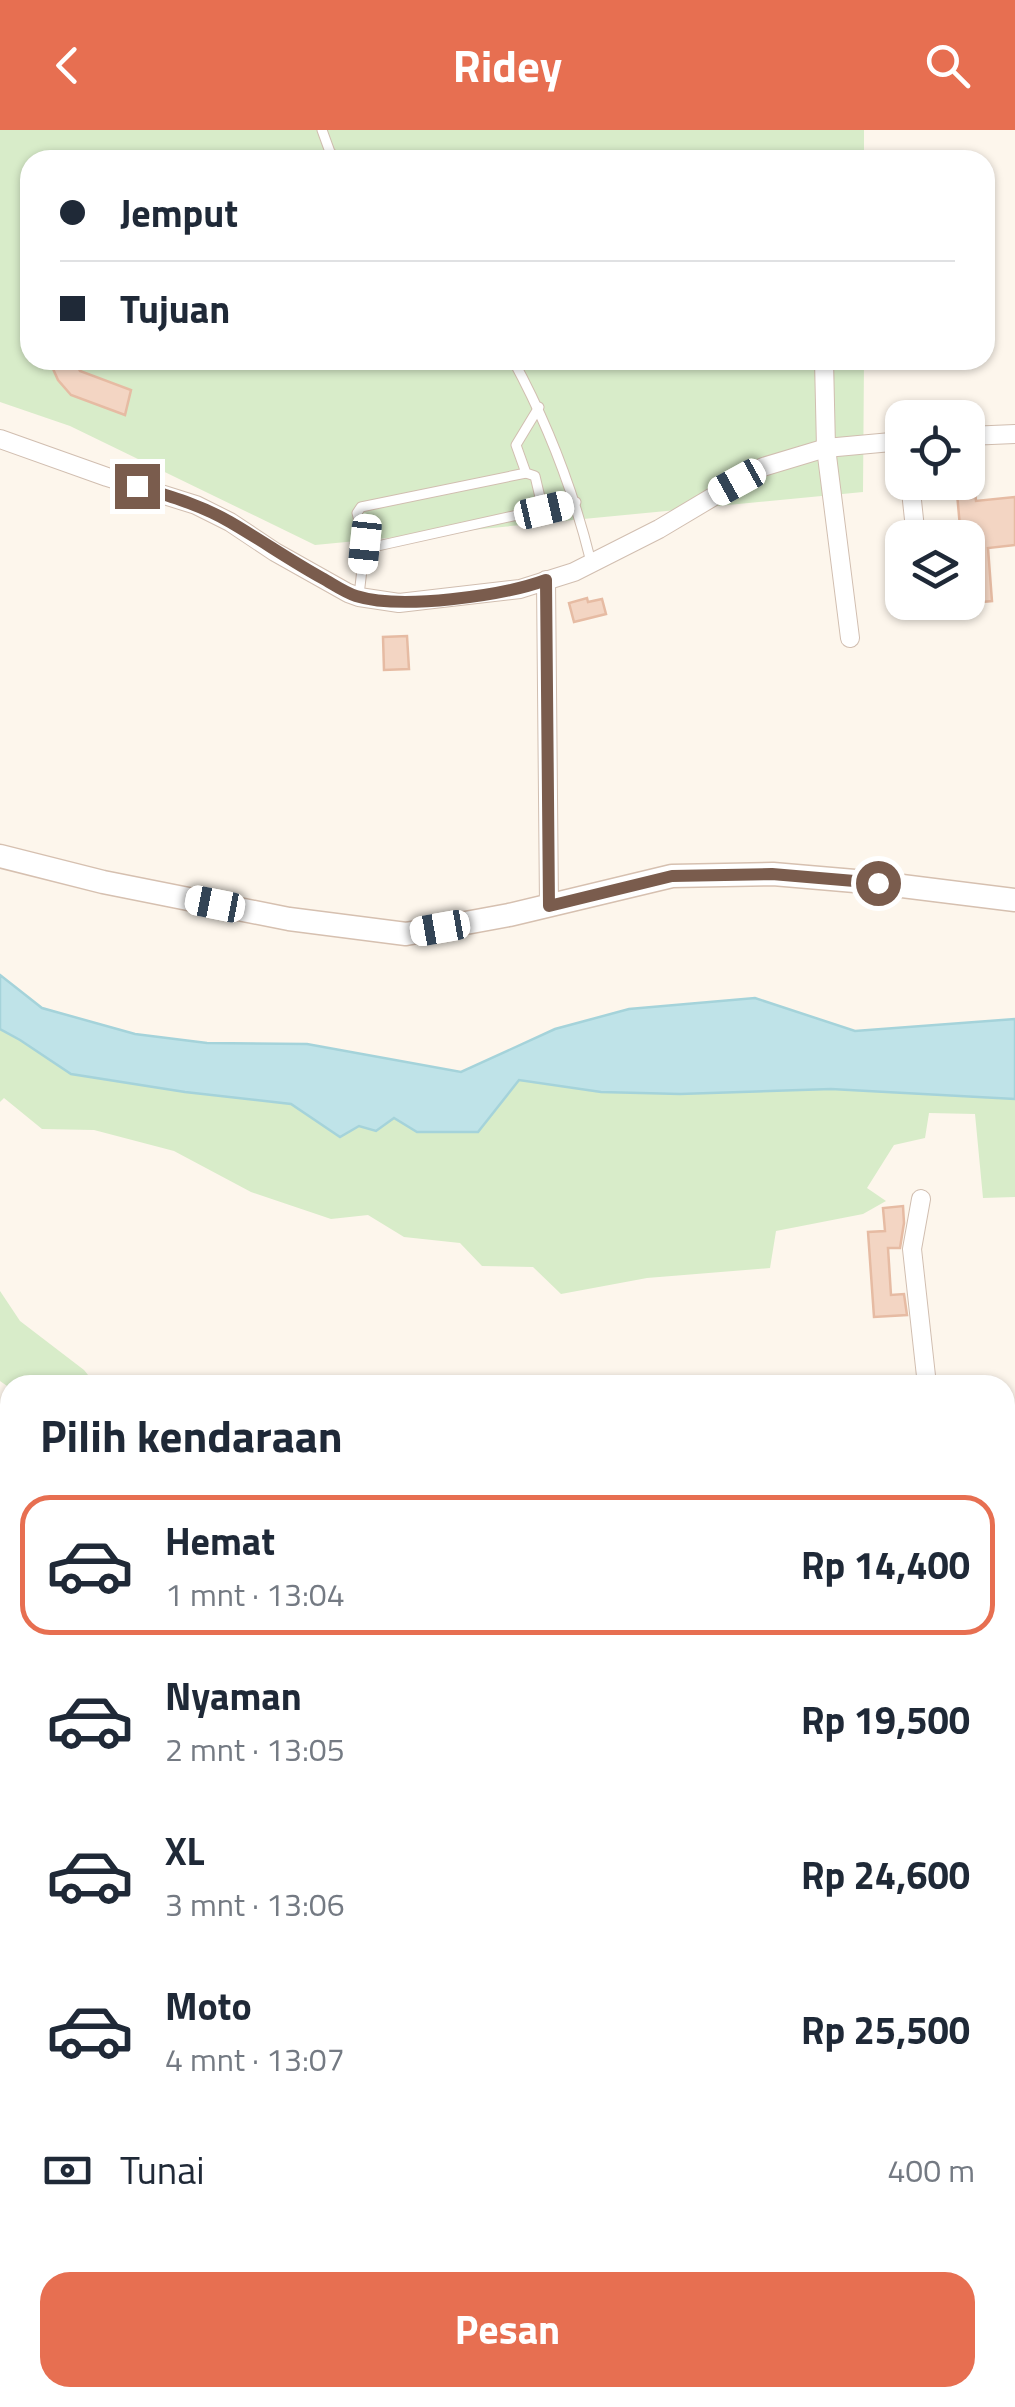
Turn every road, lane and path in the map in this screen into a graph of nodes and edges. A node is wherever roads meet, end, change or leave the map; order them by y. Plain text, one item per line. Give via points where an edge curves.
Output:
1 (519, 370) edge
2 (824, 370) edge
3 (539, 407) junction
4 (1015, 434) edge
5 (985, 435) edge
6 (0, 439) edge
7 (885, 443) edge
8 (826, 448) junction
9 (526, 473) junction
10 (576, 502) junction
11 (544, 510) junction
12 (365, 544) junction
13 (591, 563) junction
14 (546, 580) junction
15 (359, 597) junction
16 (850, 638) dead end
17 (0, 856) edge
18 (1015, 900) edge
19 (549, 906) junction
20 (921, 1200) dead end
21 (926, 1375) edge

1 - 3 lane
2 - 8 street
3 - 9 lane via 516,445
3 - 10 lane
4 - 5 street
6 - 15 street via 196,505
7 - 8 street
8 - 13 street via 764,467
8 - 16 street
9 - 11 lane via 534,476
9 - 12 lane via 361,507 356,513
10 - 11 lane
10 - 13 lane
11 - 12 lane
12 - 15 lane
13 - 14 street
14 - 15 street via 426,601
14 - 19 street
17 - 19 street via 289,919 406,934
18 - 19 street via 772,874 672,876
20 - 21 street via 912,1248

